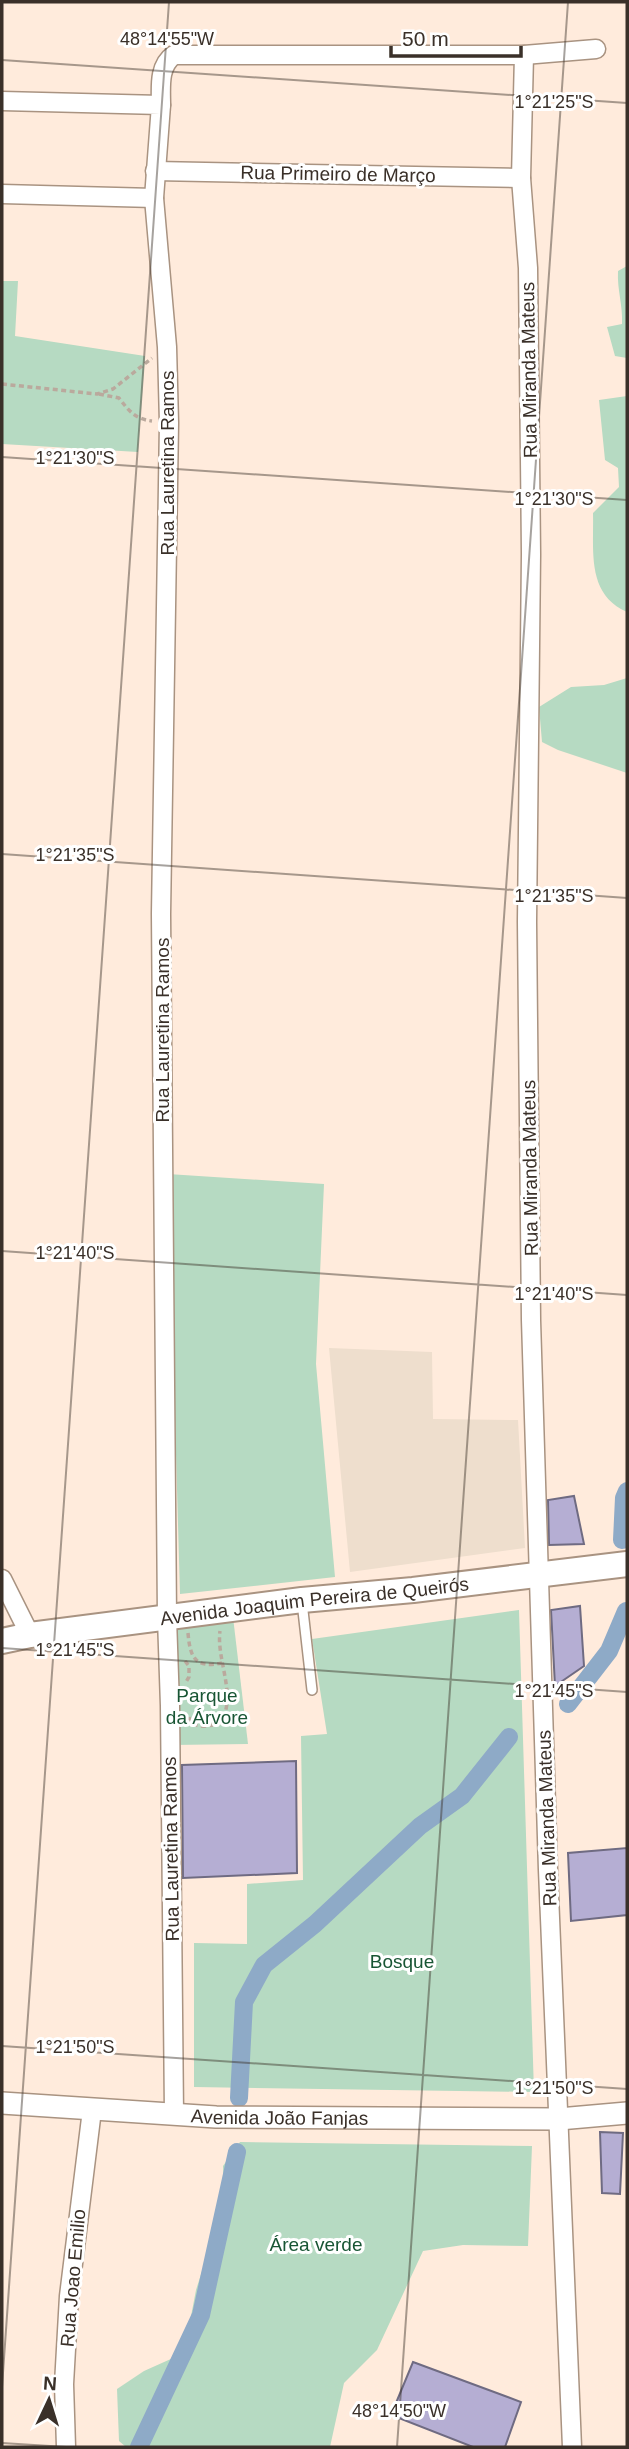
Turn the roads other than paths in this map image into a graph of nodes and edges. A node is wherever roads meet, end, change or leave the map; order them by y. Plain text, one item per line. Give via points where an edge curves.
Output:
1 (596, 50) dead end
2 (524, 55) junction
3 (2, 101) edge
4 (161, 106) junction
5 (155, 170) junction
6 (521, 178) junction
7 (2, 194) edge
8 (154, 198) junction
9 (627, 1564) edge
10 (539, 1575) junction
11 (2, 1579) edge
12 (302, 1600) junction
13 (176, 1618) junction
14 (30, 1635) junction
15 (2, 1641) edge
16 (312, 1690) dead end
17 (2, 2103) edge
18 (92, 2110) junction
19 (627, 2113) edge
20 (174, 2115) junction
21 (559, 2119) junction
22 (66, 2447) edge
23 (572, 2447) edge

1 - 2 street
2 - 4 street, Rua Lauretina Ramos via 174,55 166,61 162,76
2 - 6 street, Rua Miranda Mateus
3 - 4 street
4 - 5 street, Rua Lauretina Ramos
5 - 6 street, Rua Primeiro de Março
5 - 8 street, Rua Lauretina Ramos
6 - 10 street, Rua Miranda Mateus via 528,282 527,922
7 - 8 street
8 - 13 street, Rua Lauretina Ramos via 169,424 162,914
9 - 10 main road, Avenida Joaquim Pereira de Queirós
10 - 12 main road, Avenida Joaquim Pereira de Queirós
10 - 21 street, Rua Miranda Mateus
11 - 14 street
12 - 13 main road, Avenida Joaquim Pereira de Queirós
12 - 16 lane
13 - 14 main road, Avenida Joaquim Pereira de Queirós
13 - 20 street, Rua Lauretina Ramos via 170,1706
14 - 15 main road, Avenida Joaquim Pereira de Queirós
17 - 18 street, Avenida João Fanjas
18 - 20 street, Avenida João Fanjas
18 - 22 street, Rua Joao Emilio via 69,2296
19 - 21 street, Avenida João Fanjas
20 - 21 street, Avenida João Fanjas
21 - 23 street, Rua Miranda Mateus

